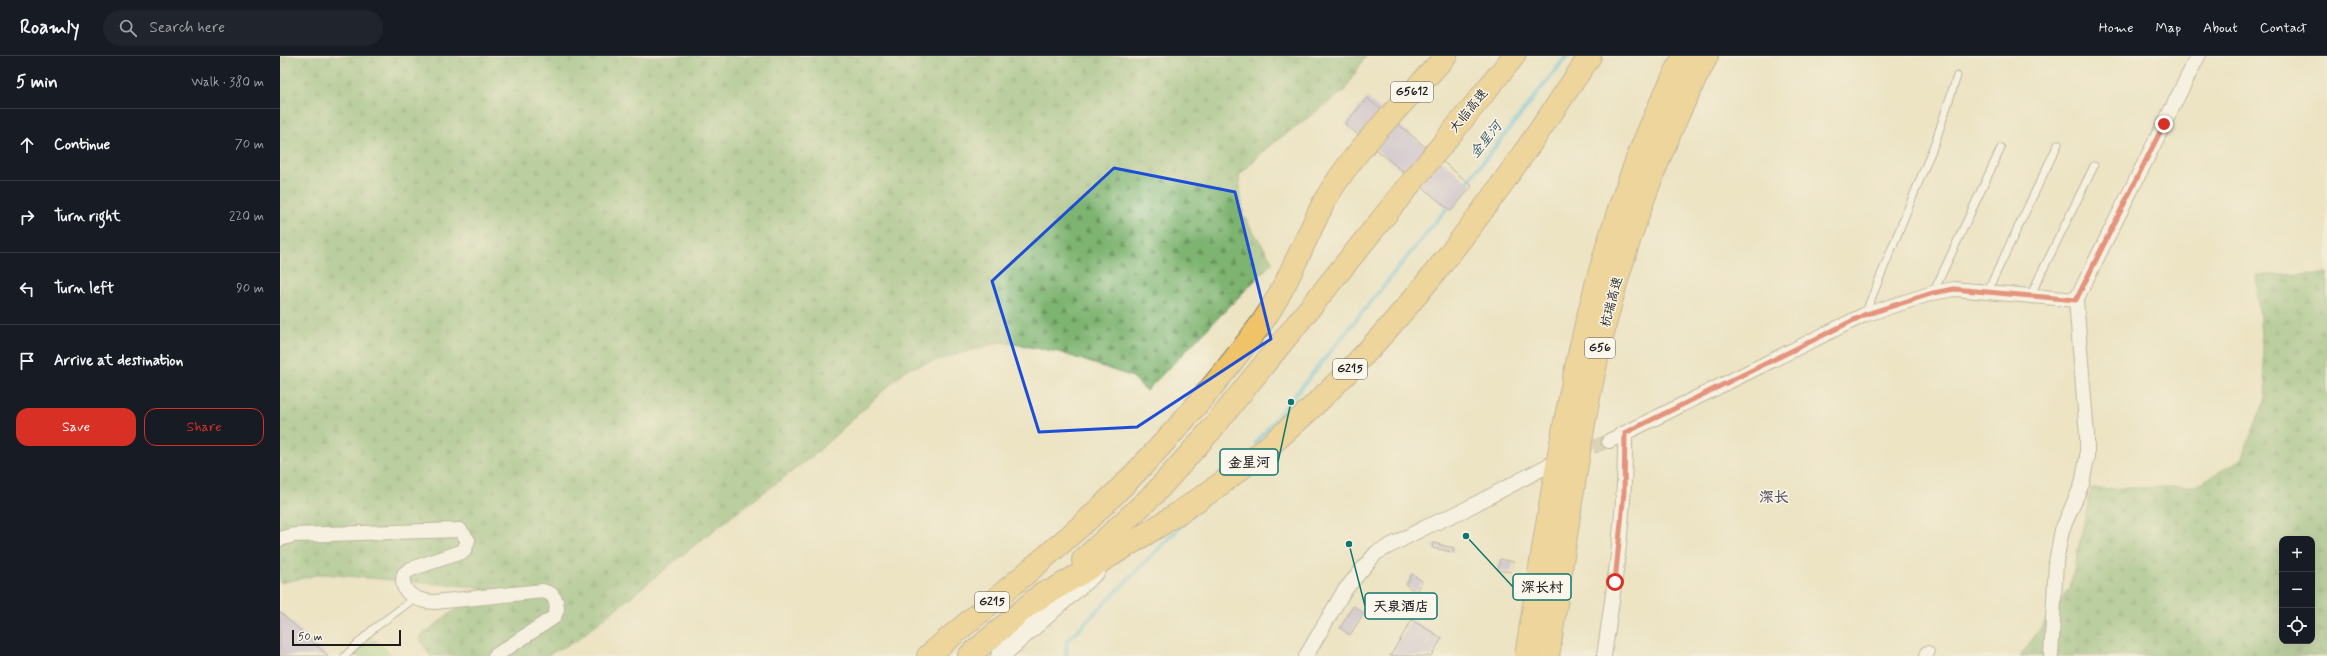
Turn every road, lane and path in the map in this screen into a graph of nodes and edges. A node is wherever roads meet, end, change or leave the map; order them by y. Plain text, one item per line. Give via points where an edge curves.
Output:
1 (1446, 56) edge
2 (1514, 56) edge
3 (1590, 56) edge
4 (1684, 56) edge
5 (1707, 56) edge
6 (2198, 56) edge
7 (1957, 76) dead end
8 (2058, 144) dead end
9 (2001, 148) dead end
10 (2094, 166) dead end
11 (1987, 292) junction
12 (1933, 293) junction
13 (2030, 296) junction
14 (2076, 300) junction
15 (1864, 315) junction
16 (1625, 433) junction
17 (1609, 441) tunnel mouth
18 (1547, 466) dead end
19 (280, 539) edge
20 (1057, 547) joint
21 (1122, 548) junction
22 (1562, 562) junction
23 (1015, 583) junction
24 (415, 598) junction
25 (1033, 602) junction
26 (345, 656) edge
27 (495, 656) edge
28 (928, 656) edge
29 (969, 656) edge
30 (1000, 656) edge
31 (1306, 656) edge
32 (1525, 656) edge
33 (1548, 656) edge
34 (1559, 656) edge
35 (1604, 656) edge
36 (2052, 656) edge

1 - 20 highway, G5612 via 1378,129 1340,176 1263,321 1226,371 1140,468
2 - 25 highway, 大临高速 via 1211,430 1155,493 1092,552
3 - 21 highway, G215 via 1499,189 1444,262 1391,326 1289,429 1243,467
4 - 32 highway, 杭瑞高速 / G56 via 1634,167 1608,237 1590,302 1571,384
5 - 22 highway, 杭瑞高速 / G56 via 1681,107 1653,174 1618,278 1592,388
6 - 14 street
7 - 15 lane via 1936,140
8 - 11 lane
9 - 12 lane
10 - 13 lane
11 - 12 street via 1954,289
11 - 13 street
12 - 15 street
13 - 14 street
14 - 36 street via 2087,458 2082,484 2062,530 2056,562
15 - 16 street
16 - 17 street
16 - 35 street via 1620,553
18 - 31 street via 1462,512 1376,553 1344,591
19 - 24 street via 294,535 446,529 463,532 468,540 462,553 411,569 404,574 405,588
20 - 23 highway, G215
21 - 25 highway, G215
21 - 30 street via 1046,618
22 - 33 highway, 杭瑞高速 / G56
22 - 34 highway
23 - 25 highway
23 - 28 highway, G215
24 - 26 lane via 373,629
24 - 27 street via 435,602 543,591 552,596 557,609 552,619
25 - 29 highway, G215

